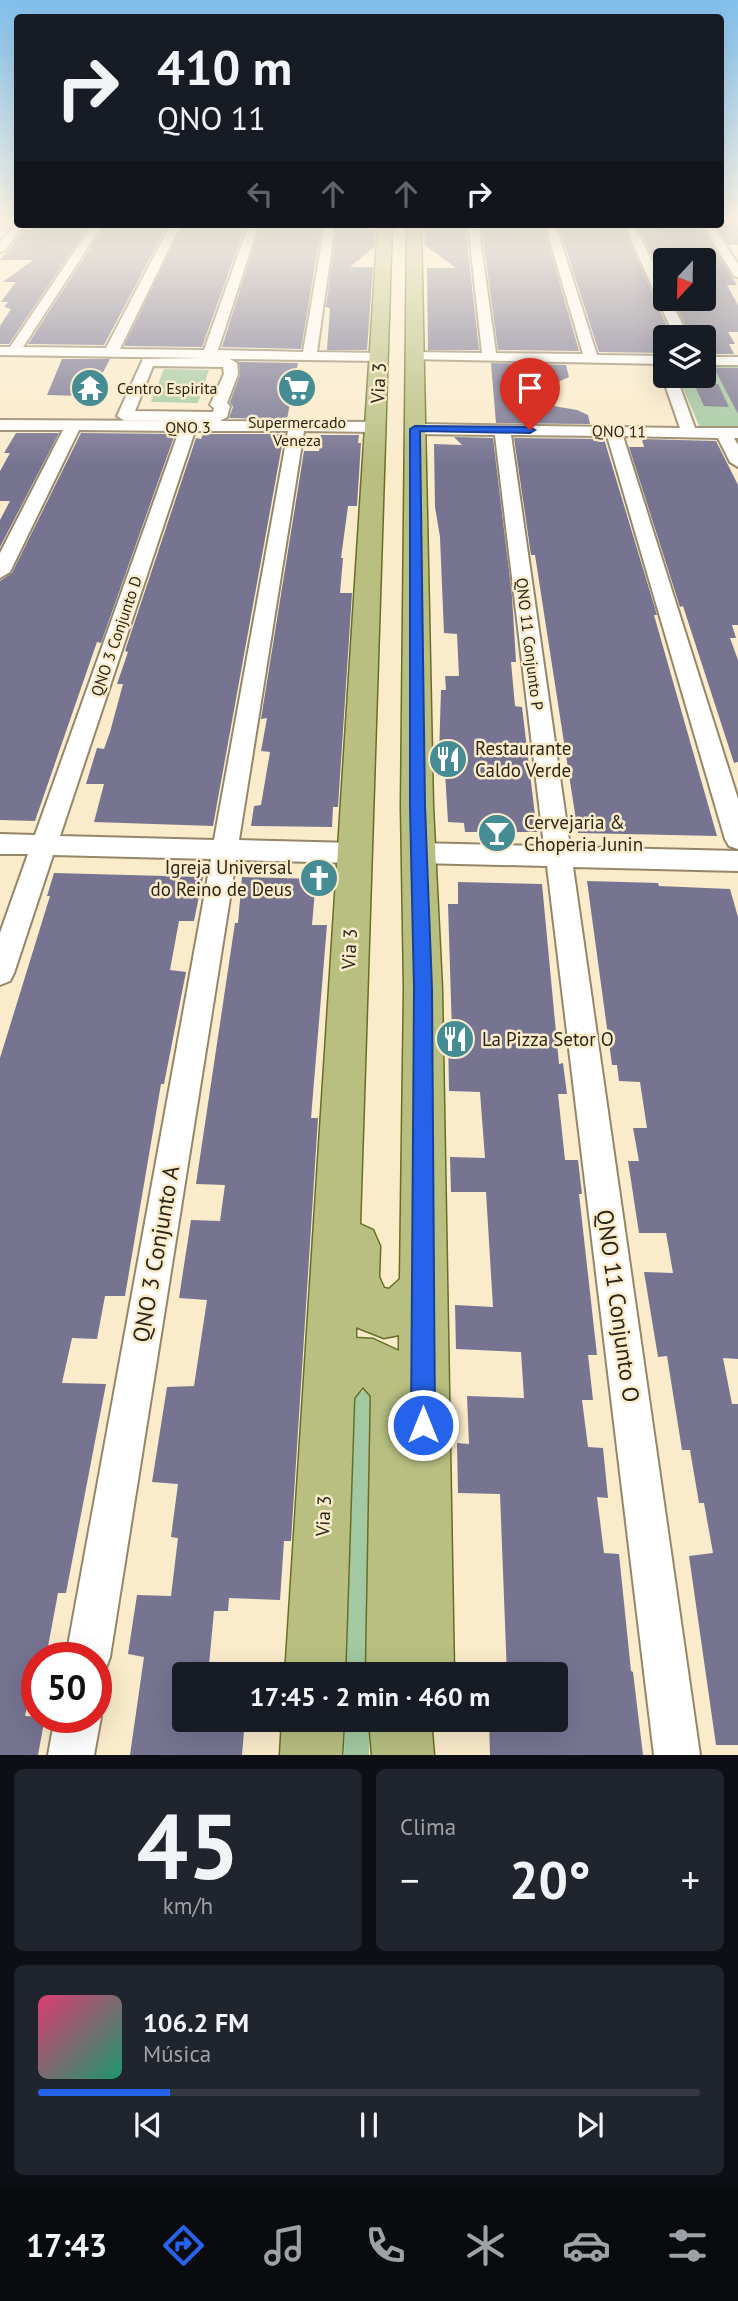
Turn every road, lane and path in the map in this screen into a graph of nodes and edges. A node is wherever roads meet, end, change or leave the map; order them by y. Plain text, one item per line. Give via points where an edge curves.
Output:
1 (43, 301) edge
2 (137, 301) edge
3 (228, 301) edge
4 (318, 301) edge
5 (382, 301) edge
6 (411, 301) edge
7 (414, 301) edge
8 (483, 301) edge
9 (573, 301) edge
10 (665, 301) edge
11 (414, 314) junction
12 (676, 325) edge
13 (7, 351) edge
14 (111, 353) junction
15 (210, 354) junction
16 (309, 356) junction
17 (415, 356) junction
18 (379, 357) junction
19 (490, 358) junction
20 (591, 359) junction
21 (653, 361) edge
22 (716, 361) edge
23 (738, 361) edge
24 (673, 388) edge
25 (125, 416) joint
26 (0, 425) edge
27 (73, 426) junction
28 (188, 427) junction
29 (297, 427) junction
30 (375, 427) junction
31 (415, 429) junction
32 (502, 429) junction
33 (613, 431) junction
34 (689, 432) junction
35 (731, 433) edge
36 (738, 462) edge
37 (370, 532) junction
38 (0, 572) edge
39 (398, 645) junction
40 (362, 676) junction
41 (417, 806) junction
42 (738, 839) edge
43 (0, 844) edge
44 (43, 844) junction
45 (224, 850) junction
46 (354, 853) junction
47 (418, 853) junction
48 (558, 858) junction
49 (738, 861) edge
50 (0, 973) edge
51 (348, 974) junction
52 (422, 1286) junction
53 (330, 1394) junction
54 (91, 1642) edge
55 (316, 1662) edge
56 (396, 1662) edge
57 (424, 1662) edge
58 (312, 1732) edge
59 (401, 1732) edge
60 (424, 1732) edge
61 (75, 1733) edge
62 (71, 1755) edge
63 (311, 1755) edge
64 (403, 1755) edge
65 (424, 1755) edge
66 (677, 1755) edge

1 - 13 street
2 - 14 street
3 - 15 street
4 - 16 street
5 - 18 main road, Via 3
6 - 11 main road
7 - 11 main road, Via 3
8 - 19 street
9 - 20 street
10 - 12 street
11 - 17 main road, Via 3
13 - 14 street
14 - 15 street
15 - 16 street
16 - 18 street
17 - 19 street
17 - 31 main road, Via 3
18 - 30 main road, Via 3
19 - 20 street
20 - 21 street
22 - 23 street
24 - 34 street
25 - 25 street via 219,417 230,363 148,362
26 - 27 street, QNO 3
27 - 28 street, QNO 3
27 - 38 street
28 - 29 street, QNO 3
28 - 44 street, QNO 3 Conjunto D
29 - 30 street, QNO 3
29 - 45 street, QNO 3 Conjunto A
30 - 37 main road, Via 3
31 - 32 street, QNO 11
31 - 39 main road, Via 3
32 - 33 street, QNO 11
32 - 48 street, QNO 11 Conjunto P
33 - 34 street, QNO 11
33 - 42 street
34 - 35 street, QNO 11
35 - 36 street
37 - 39 main road via 380,570 378,637
37 - 40 main road, Via 3
39 - 41 main road, Via 3
40 - 41 main road via 378,664 401,672 402,761
40 - 46 main road, Via 3
41 - 47 main road, Via 3
43 - 44 street
44 - 45 street
44 - 50 street, QNO 3 Conjunto D
45 - 46 street
45 - 54 street, QNO 3 Conjunto A
46 - 51 main road, Via 3
47 - 48 street
47 - 52 main road, Via 3 via 423,989
48 - 49 street
48 - 66 street, QNO 11 Conjunto O
51 - 52 main road via 362,1079 356,1284 367,1304 388,1314 410,1307
51 - 53 main road, Via 3
52 - 57 main road, Via 3
53 - 55 main road, Via 3
53 - 56 main road via 341,1370 363,1361 385,1370 397,1394
58 - 63 main road
59 - 64 main road
60 - 65 main road
61 - 62 street

